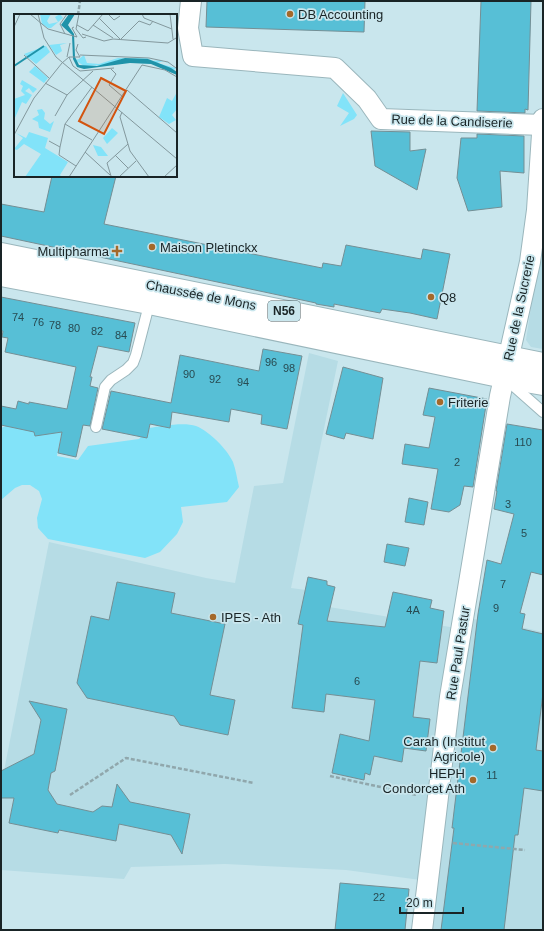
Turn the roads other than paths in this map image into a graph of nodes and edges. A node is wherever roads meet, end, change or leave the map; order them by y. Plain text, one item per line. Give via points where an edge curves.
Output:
1 (191, 1) edge
2 (543, 118) edge
3 (543, 125) edge
4 (1, 254) edge
5 (1, 274) edge
6 (151, 294) junction
7 (543, 364) edge
8 (506, 367) junction
9 (543, 384) edge
10 (543, 412) edge
11 (96, 426) dead end
12 (422, 930) edge

1 - 3 street, Rue de la Candiserie via 188,28 193,56 335,68 367,99 381,119
2 - 3 street, Rue de la Sucrerie
3 - 8 street, Rue de la Sucrerie via 537,210 530,262
4 - 6 main road, Chaussée de Mons / N56
5 - 6 main road, Chaussée de Mons / N56
6 - 8 main road, Chaussée de Mons / N56
6 - 11 lane via 133,363 105,387
7 - 8 main road, Chaussée de Mons / N56
8 - 9 main road, Chaussée de Mons / N56
8 - 10 lane
8 - 12 street, Rue Paul Pastur via 450,697

